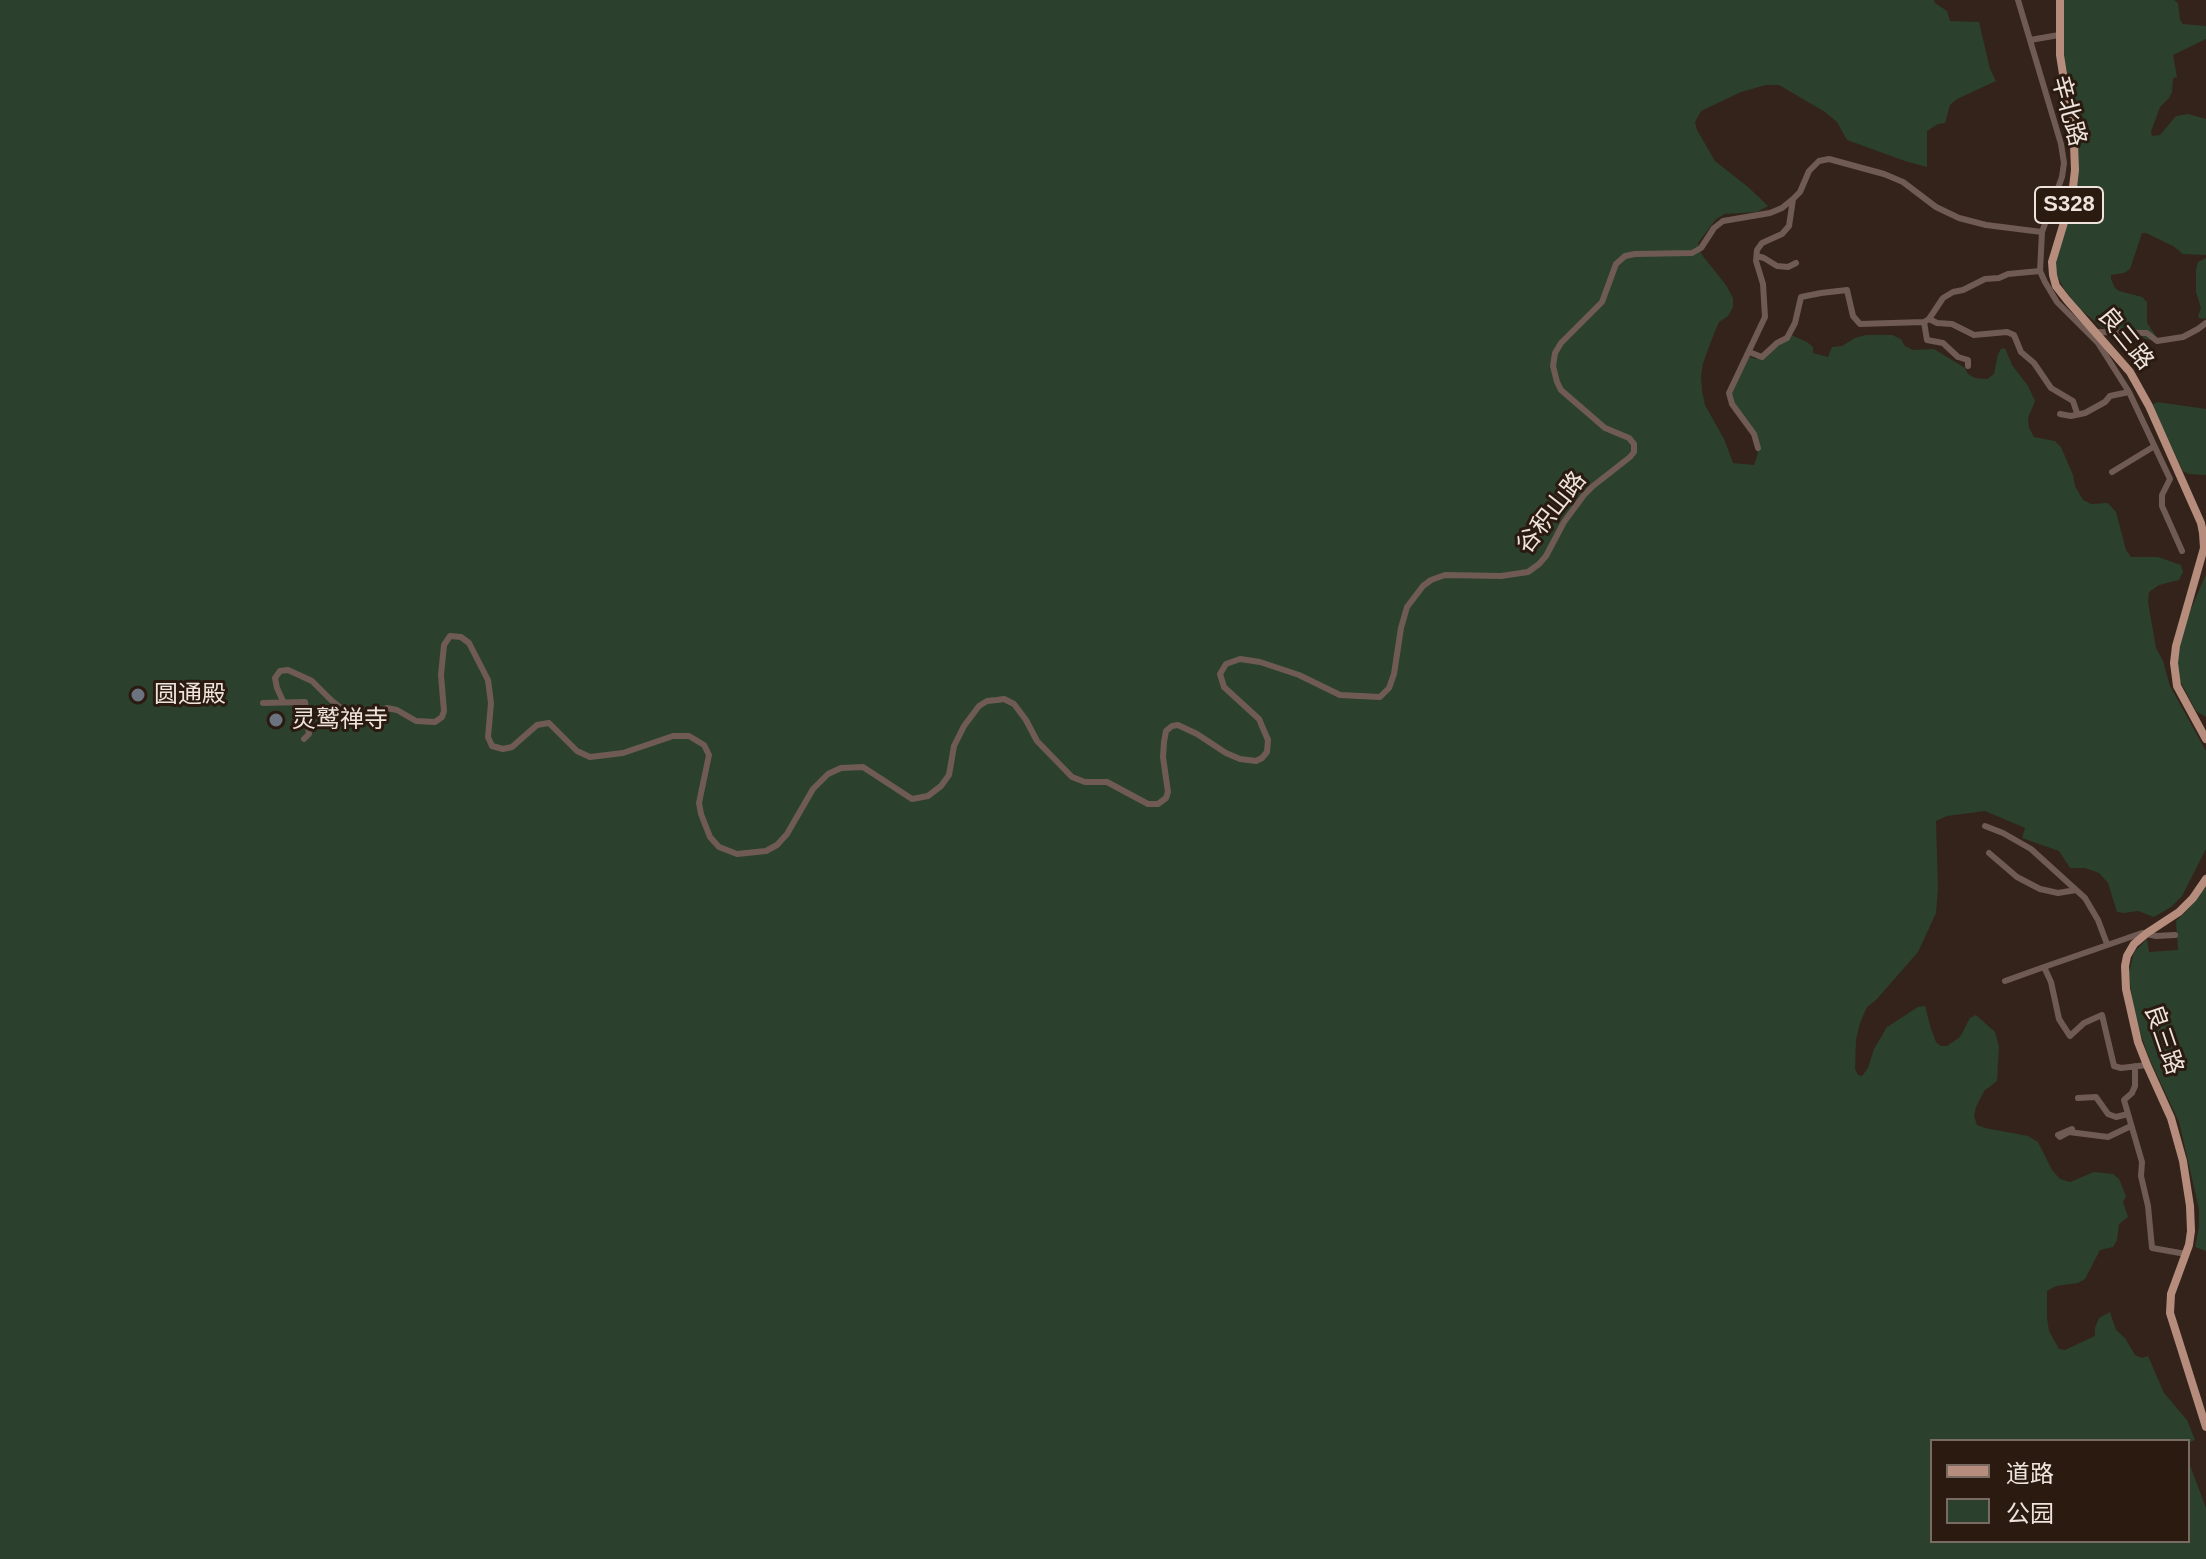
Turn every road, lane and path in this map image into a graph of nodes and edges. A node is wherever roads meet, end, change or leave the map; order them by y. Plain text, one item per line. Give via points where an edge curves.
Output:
1 (2018, 0) edge
2 (2060, 0) edge
3 (2059, 35) junction
4 (2030, 40) junction
5 (1793, 199) junction
6 (2042, 232) junction
7 (1757, 256) junction
8 (1796, 263) dead end
9 (2040, 271) junction
10 (1926, 320) junction
11 (2206, 323) edge
12 (2096, 332) junction
13 (1749, 352) junction
14 (1968, 366) dead end
15 (2129, 392) junction
16 (2077, 413) junction
17 (2060, 414) dead end
18 (2153, 447) junction
19 (1758, 448) dead end
20 (2112, 472) dead end
21 (2182, 551) dead end
22 (283, 701) junction
23 (263, 703) dead end
24 (304, 739) dead end
25 (2206, 739) edge
26 (1985, 826) dead end
27 (1989, 853) dead end
28 (2206, 879) edge
29 (2076, 890) junction
30 (2147, 933) junction
31 (2175, 935) dead end
32 (2107, 944) junction
33 (2044, 967) junction
34 (2005, 981) dead end
35 (2147, 1065) junction
36 (2135, 1066) junction
37 (2078, 1098) dead end
38 (2128, 1114) junction
39 (2131, 1126) junction
40 (2072, 1129) dead end
41 (2186, 1254) junction
42 (2206, 1427) edge

1 - 4 street, 辛北路
2 - 3 main road, 良三路 / S328
3 - 4 street
3 - 12 main road, 良三路 / S328 via 2075,170 2051,267 2059,290
4 - 6 street, 辛北路 via 2064,163
5 - 6 street via 1813,166 1829,159 1903,182 1959,218
5 - 7 street via 1789,226 1762,243
5 - 22 street, 谷积山路 via 1770,213 1723,221 1692,253 1635,254 1618,261 1602,302 1561,343 1553,366 1561,390 1605,428 1632,441 1634,452 1584,495 1539,564 1528,572 1501,576 1445,575 1423,586 1407,607 1394,674 1380,697 1340,695 1260,662 1226,664 1220,674 1224,687 1259,719 1267,752 1256,761 1240,759 1172,726 1166,731 1163,757 1168,792 1158,804 1107,782 1072,777 1037,741 1014,704 987,701 964,726 949,775 928,796 912,799 863,767 841,768 813,789 777,845 737,854 710,837 699,803 709,755 689,736 594,758 577,751 545,723 512,747 492,746 487,677 461,637 450,636 444,645 444,708 435,722 416,721 387,708 355,716 312,681 285,670 275,678
6 - 9 street, 辛北路
7 - 8 street via 1777,266
7 - 13 street via 1765,317
9 - 10 street via 1985,279 1953,292
9 - 15 street via 2057,302 2098,343
10 - 13 street via 1860,324 1847,290 1821,293 1801,297 1787,338 1762,357
10 - 14 street via 1927,340 1943,343 1968,360
10 - 16 street via 1974,335 2014,335 2021,352 2051,388 2073,401
11 - 12 street via 2183,337 2157,341 2147,333
12 - 25 main road, 良三路 / S328 via 2139,387 2203,533 2202,557 2174,663 2177,686
13 - 19 street via 1729,393
15 - 16 street
15 - 18 street
16 - 17 street
18 - 20 street
18 - 21 street via 2170,479 2162,506
22 - 23 street
22 - 24 street via 305,702 309,734
26 - 29 street via 2031,849
27 - 29 street via 2040,889
28 - 30 main road, 良三路 via 2179,912
29 - 32 street via 2098,920
30 - 31 street
30 - 32 street
30 - 35 main road, 良三路 via 2130,950 2125,966 2131,1015
32 - 33 street
33 - 34 street
33 - 36 street via 2059,1019 2070,1036 2102,1015 2114,1066
35 - 36 street
35 - 41 main road, 良三路 via 2183,1161 2191,1218
36 - 38 street via 2135,1086 2124,1100
37 - 38 street via 2096,1097 2116,1117
38 - 39 street
39 - 40 street via 2108,1137 2058,1135
39 - 41 street via 2142,1162 2152,1248
41 - 42 main road, 良三路 via 2171,1294 2170,1313

